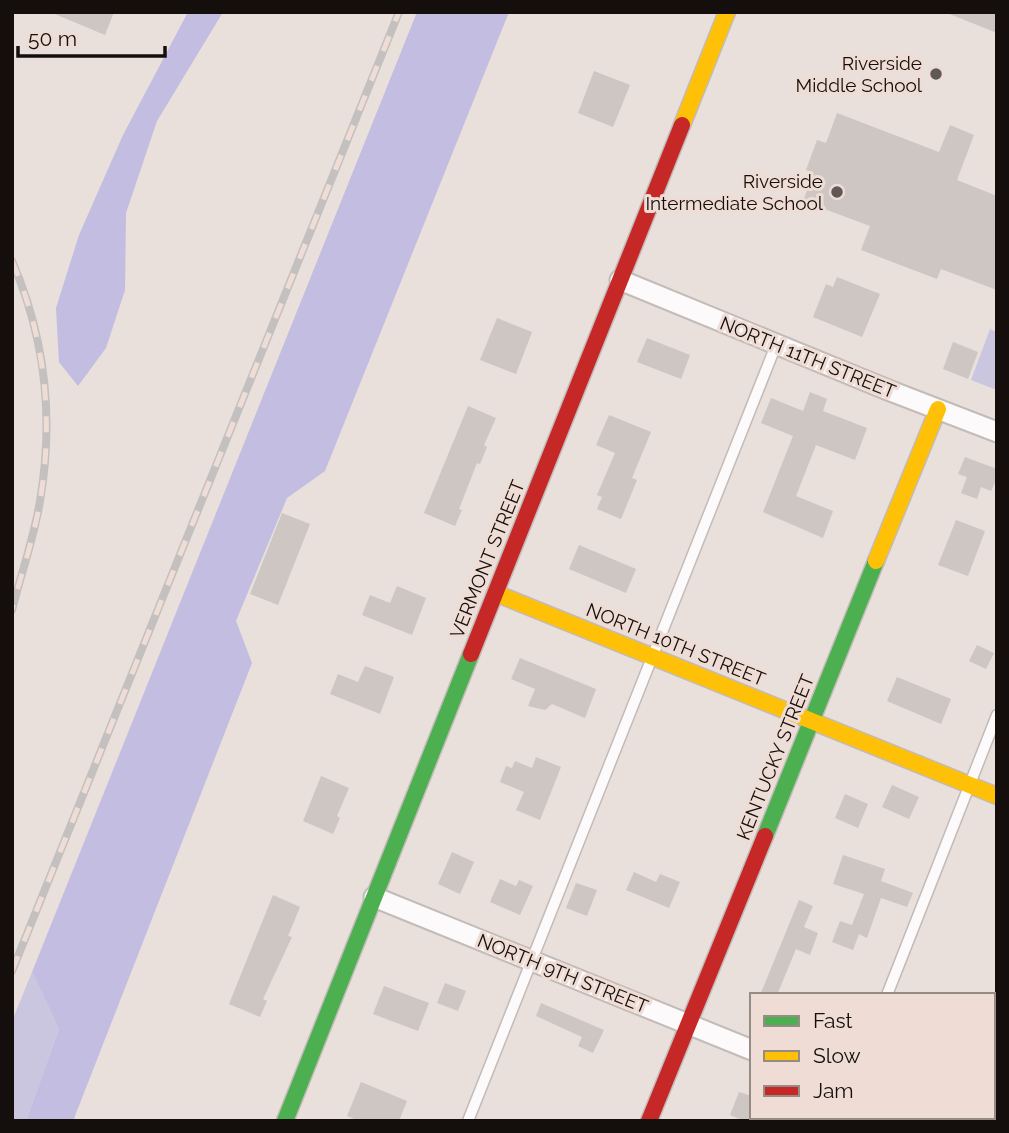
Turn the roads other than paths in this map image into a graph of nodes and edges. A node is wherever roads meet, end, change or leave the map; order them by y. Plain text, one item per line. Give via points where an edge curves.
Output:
1 (727, 12) edge
2 (620, 280) junction
3 (776, 345) junction
4 (938, 409) junction
5 (997, 432) edge
6 (495, 593) junction
7 (653, 657) junction
8 (997, 715) edge
9 (812, 722) junction
10 (969, 785) junction
11 (997, 796) edge
12 (374, 897) junction
13 (533, 961) junction
14 (888, 993) edge
15 (688, 1025) junction
16 (750, 1049) edge
17 (285, 1121) edge
18 (468, 1121) edge
19 (649, 1121) edge

1 - 2 street, VERMONT STREET
2 - 3 street, NORTH 11TH STREET
2 - 6 street, VERMONT STREET
3 - 4 street, NORTH 11TH STREET
3 - 7 lane
4 - 5 street, NORTH 11TH STREET
4 - 9 street, KENTUCKY STREET
6 - 7 street, NORTH 10TH STREET
6 - 12 street, VERMONT STREET
7 - 9 street, NORTH 10TH STREET
7 - 13 lane
8 - 10 lane
9 - 10 street, NORTH 10TH STREET
9 - 15 street, KENTUCKY STREET
10 - 11 street, NORTH 10TH STREET
10 - 14 lane
12 - 13 street, NORTH 9TH STREET
12 - 17 street, VERMONT STREET
13 - 15 street, NORTH 9TH STREET
13 - 18 lane
15 - 16 street, NORTH 9TH STREET
15 - 19 street, KENTUCKY STREET

